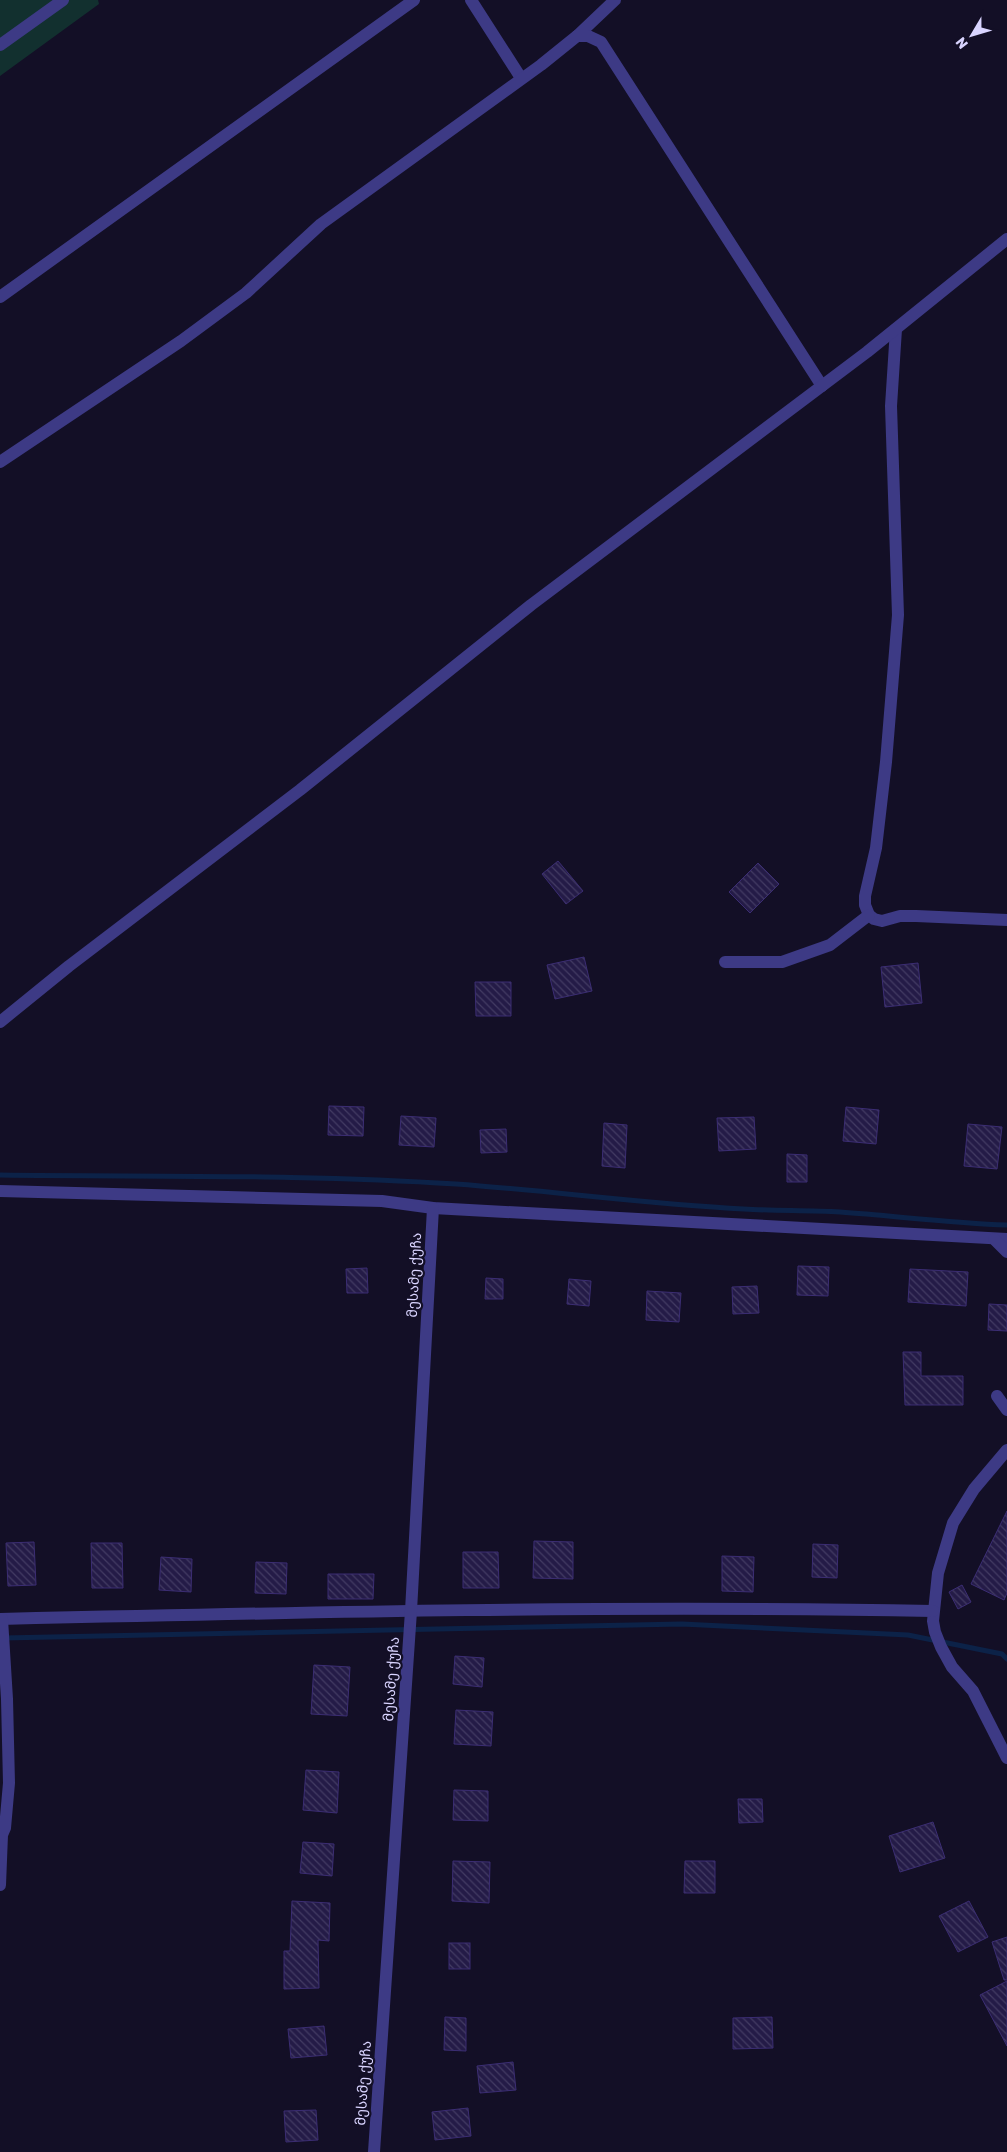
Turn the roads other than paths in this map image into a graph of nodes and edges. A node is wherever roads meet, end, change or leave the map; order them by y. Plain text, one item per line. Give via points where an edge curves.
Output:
1 (63, 0) edge
2 (414, 0) edge
3 (472, 0) edge
4 (615, 0) edge
5 (577, 36) junction
6 (0, 45) edge
7 (522, 78) junction
8 (1007, 239) edge
9 (0, 297) edge
10 (896, 329) junction
11 (822, 386) junction
12 (0, 462) edge
13 (869, 915) junction
14 (1007, 920) edge
15 (725, 962) dead end
16 (0, 1022) edge
17 (0, 1191) edge
18 (432, 1208) junction
19 (994, 1238) junction
20 (1007, 1239) edge
21 (1007, 1252) edge
22 (997, 1396) dead end
23 (1007, 1410) edge
24 (1007, 1450) edge
25 (411, 1611) junction
26 (934, 1611) junction
27 (1, 1619) edge
28 (1007, 1758) edge
29 (0, 1885) edge
30 (374, 2152) edge

1 - 6 street
2 - 9 street
3 - 7 street
4 - 5 street
5 - 7 street
5 - 11 street via 588,36 601,42
7 - 12 street via 321,224 246,293 181,341
8 - 10 street
10 - 11 street
10 - 13 street via 891,406 898,615 876,848 865,896
11 - 16 street via 531,605 300,790
13 - 14 street via 882,921 916,916
13 - 15 street via 830,945 782,962
17 - 18 street via 382,1201
18 - 19 street
18 - 25 street, მესამე ქუჩა
19 - 20 street
19 - 21 street
22 - 23 street
24 - 26 street via 974,1489 953,1523 938,1573
25 - 26 street via 766,1608
25 - 27 street
25 - 30 street, მესამე ქუჩა
26 - 28 street via 935,1632 941,1647 952,1667 973,1691
27 - 29 street via 9,1783

